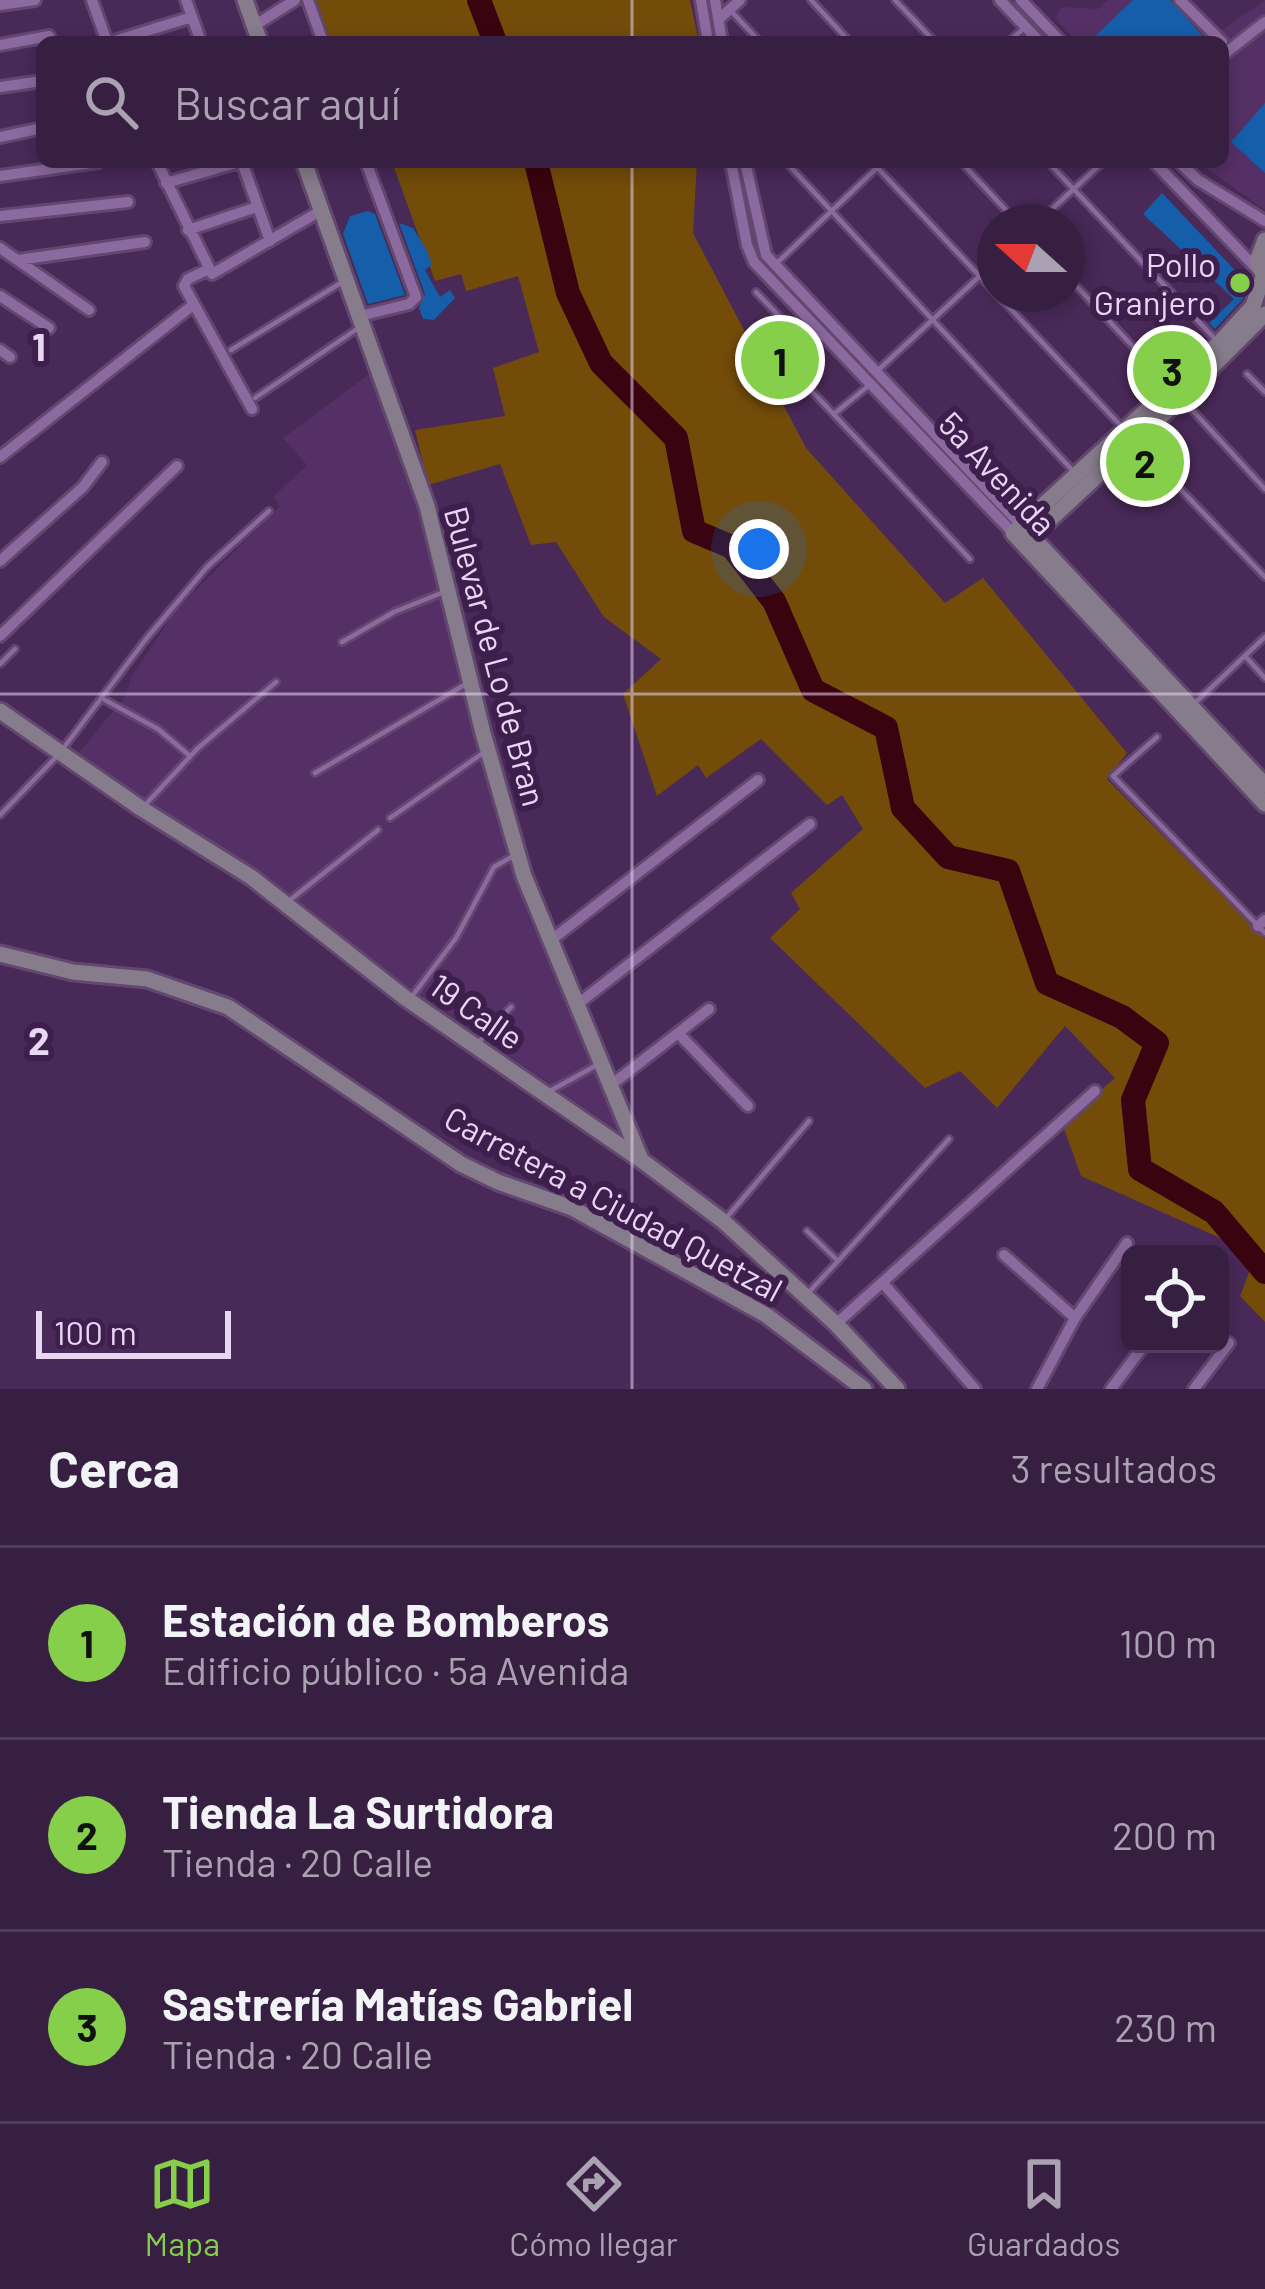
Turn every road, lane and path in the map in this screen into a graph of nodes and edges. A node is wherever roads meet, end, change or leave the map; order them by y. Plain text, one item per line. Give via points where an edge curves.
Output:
1 (35, 0) edge
2 (92, 0) edge
3 (187, 0) edge
4 (245, 0) edge
5 (295, 0) edge
6 (308, 0) edge
7 (701, 0) edge
8 (715, 0) edge
9 (740, 0) edge
10 (811, 0) edge
11 (896, 0) edge
12 (1000, 0) edge
13 (1021, 0) edge
14 (1180, 0) edge
15 (0, 4) edge
16 (730, 9) junction
17 (192, 17) junction
18 (718, 20) junction
19 (1265, 22) edge
20 (1025, 27) junction
21 (257, 34) edge
22 (107, 36) edge
23 (129, 36) edge
24 (199, 36) edge
25 (321, 36) edge
26 (707, 36) edge
27 (721, 36) edge
28 (755, 36) edge
29 (844, 36) edge
30 (929, 36) edge
31 (1015, 36) edge
32 (1034, 36) edge
33 (1055, 36) edge
34 (1214, 36) edge
35 (36, 38) edge
36 (1229, 44) edge
37 (0, 45) edge
38 (36, 82) edge
39 (0, 87) edge
40 (36, 129) edge
41 (0, 137) edge
42 (56, 168) edge
43 (160, 168) edge
44 (219, 168) edge
45 (242, 168) edge
46 (306, 168) edge
47 (369, 168) edge
48 (732, 168) edge
49 (746, 168) edge
50 (792, 168) edge
51 (873, 168) edge
52 (881, 168) edge
53 (967, 168) edge
54 (1054, 168) edge
55 (1096, 168) edge
56 (1160, 168) edge
57 (1185, 168) edge
58 (0, 176) edge
59 (166, 183) junction
60 (1073, 189) junction
61 (128, 202) dead end
62 (1000, 204) edge
63 (1057, 204) edge
64 (257, 207) junction
65 (322, 210) junction
66 (832, 212) junction
67 (0, 216) edge
68 (1265, 221) edge
69 (188, 230) junction
70 (1265, 240) edge
71 (270, 241) junction
72 (145, 242) dead end
73 (0, 248) edge
74 (18, 260) junction
75 (774, 265) junction
76 (207, 270) junction
77 (977, 275) edge
78 (1262, 275) edge
79 (977, 279) edge
80 (347, 280) junction
81 (756, 292) dead end
82 (1085, 295) edge
83 (0, 296) edge
84 (193, 305) junction
85 (89, 310) dead end
86 (1012, 312) edge
87 (1265, 314) edge
88 (362, 321) junction
89 (931, 321) junction
90 (49, 328) dead end
91 (825, 336) junction
92 (1219, 343) junction
93 (231, 350) dead end
94 (854, 357) junction
95 (1247, 374) dead end
96 (873, 378) junction
97 (808, 386) dead end
98 (1265, 392) edge
99 (1176, 393) junction
100 (254, 404) joint
101 (835, 414) junction
102 (1130, 436) junction
103 (0, 457) edge
104 (102, 462) dead end
105 (177, 466) dead end
106 (1078, 476) junction
107 (1265, 488) edge
108 (269, 512) dead end
109 (1022, 535) junction
110 (970, 559) dead end
111 (0, 561) edge
112 (1265, 577) edge
113 (449, 590) junction
114 (0, 636) edge
115 (1265, 637) edge
116 (342, 642) dead end
117 (15, 649) dead end
118 (1245, 656) junction
119 (0, 664) edge
120 (1265, 678) edge
121 (471, 681) junction
122 (276, 682) dead end
123 (104, 700) junction
124 (1192, 706) junction
125 (0, 711) edge
126 (1157, 737) dead end
127 (488, 750) junction
128 (59, 754) junction
129 (190, 756) junction
130 (315, 772) dead end
131 (758, 780) dead end
132 (1265, 785) edge
133 (1265, 804) edge
134 (142, 808) junction
135 (0, 815) edge
136 (390, 818) dead end
137 (810, 824) dead end
138 (377, 830) dead end
139 (518, 855) junction
140 (286, 903) junction
141 (1263, 926) edge
142 (550, 941) junction
143 (0, 955) edge
144 (408, 1000) junction
145 (579, 1003) junction
146 (511, 1007) dead end
147 (709, 1009) dead end
148 (678, 1033) junction
149 (475, 1046) junction
150 (602, 1063) junction
151 (611, 1084) junction
152 (1095, 1091) dead end
153 (544, 1094) junction
154 (748, 1106) dead end
155 (809, 1121) dead end
156 (950, 1139) dead end
157 (641, 1160) junction
158 (723, 1221) junction
159 (807, 1231) dead end
160 (1127, 1243) dead end
161 (1004, 1255) dead end
162 (838, 1261) junction
163 (883, 1283) junction
164 (805, 1296) junction
165 (1075, 1318) junction
166 (836, 1324) junction
167 (1138, 1353) edge
168 (1222, 1353) edge
169 (864, 1389) edge
170 (897, 1389) edge
171 (975, 1389) edge
172 (1037, 1389) edge
173 (1111, 1389) edge
174 (1195, 1389) edge

1 - 15 street
2 - 22 street
3 - 17 street
4 - 21 street
5 - 21 street
6 - 25 street
7 - 26 street
8 - 18 street
9 - 16 street
10 - 29 lane
11 - 30 lane
12 - 20 street
13 - 33 street
14 - 34 street
16 - 18 street
16 - 28 lane
17 - 23 street
17 - 24 street
18 - 27 street
19 - 36 street
20 - 31 lane
20 - 32 street
35 - 37 street
38 - 39 street
40 - 41 street
42 - 58 street
43 - 59 street
44 - 59 street
45 - 64 street
46 - 65 street, Bulevar de Lo de Bran
47 - 88 street via 416,297
48 - 91 street, 5a Avenida via 750,254
49 - 75 street, 5a Avenida via 760,240
50 - 66 lane
51 - 66 lane
52 - 77 lane
53 - 62 lane
54 - 60 lane
55 - 60 lane
56 - 78 street
57 - 68 street
59 - 69 street
60 - 63 lane
60 - 92 lane
61 - 67 street
64 - 69 street
64 - 71 street
65 - 71 street
65 - 80 street, Bulevar de Lo de Bran
66 - 75 lane
66 - 89 lane
69 - 76 street
70 - 78 street via 1257,253
71 - 76 street via 218,274
72 - 74 street
73 - 74 street
74 - 85 street
75 - 94 street, 5a Avenida
76 - 84 street via 184,286
78 - 92 street via 1253,306
79 - 89 lane
80 - 88 street, Bulevar de Lo de Bran
80 - 93 lane
81 - 91 lane via 802,340
82 - 99 lane
83 - 90 street
84 - 100 street
84 - 103 street
86 - 102 lane
87 - 99 street
88 - 100 lane
88 - 113 street, Bulevar de Lo de Bran
89 - 96 lane
89 - 106 lane
91 - 94 street, 5a Avenida
92 - 99 street
94 - 96 street, 5a Avenida
95 - 98 lane
96 - 101 lane
96 - 109 street, 5a Avenida
97 - 101 lane
99 - 102 street
99 - 107 lane
101 - 110 lane
102 - 106 street
102 - 109 street
102 - 112 lane
104 - 111 street
105 - 114 street
106 - 109 street
108 - 123 lane via 208,567
109 - 124 street, 5a Avenida
109 - 133 street, 5a Avenida
113 - 116 lane
113 - 121 street, Bulevar de Lo de Bran
115 - 118 lane
117 - 119 lane
118 - 120 lane
118 - 124 lane
121 - 127 street, Bulevar de Lo de Bran
121 - 130 lane
122 - 129 lane
123 - 128 lane
123 - 129 lane
124 - 132 street, 5a Avenida
125 - 128 street, 19 Calle
126 - 141 lane via 1113,776
127 - 136 lane
127 - 139 street, Bulevar de Lo de Bran
128 - 134 street, 19 Calle
128 - 135 lane
129 - 134 lane
131 - 142 street
134 - 140 street, 19 Calle
137 - 145 street
138 - 140 lane
139 - 142 street, Bulevar de Lo de Bran
139 - 144 lane via 494,867 456,938
140 - 144 street, 19 Calle
142 - 145 street, Bulevar de Lo de Bran
143 - 169 street, Carretera a Ciudad Quetzal via 147,979 227,1006 461,1164 572,1208 766,1315
144 - 149 street, 19 Calle
145 - 150 street, Bulevar de Lo de Bran
146 - 149 lane
147 - 148 street
148 - 151 street
148 - 154 street
149 - 153 street, 19 Calle
150 - 151 street, Bulevar de Lo de Bran
150 - 153 lane
151 - 157 street, Bulevar de Lo de Bran
152 - 163 street
153 - 157 street, 19 Calle
155 - 158 lane
156 - 162 lane
157 - 158 street, 19 Calle
158 - 164 street, 19 Calle
159 - 162 lane
160 - 165 street
161 - 165 street
162 - 164 lane
163 - 166 street
163 - 171 street
164 - 166 street, 19 Calle
165 - 172 street
166 - 170 street, 19 Calle
167 - 173 street
168 - 174 street

